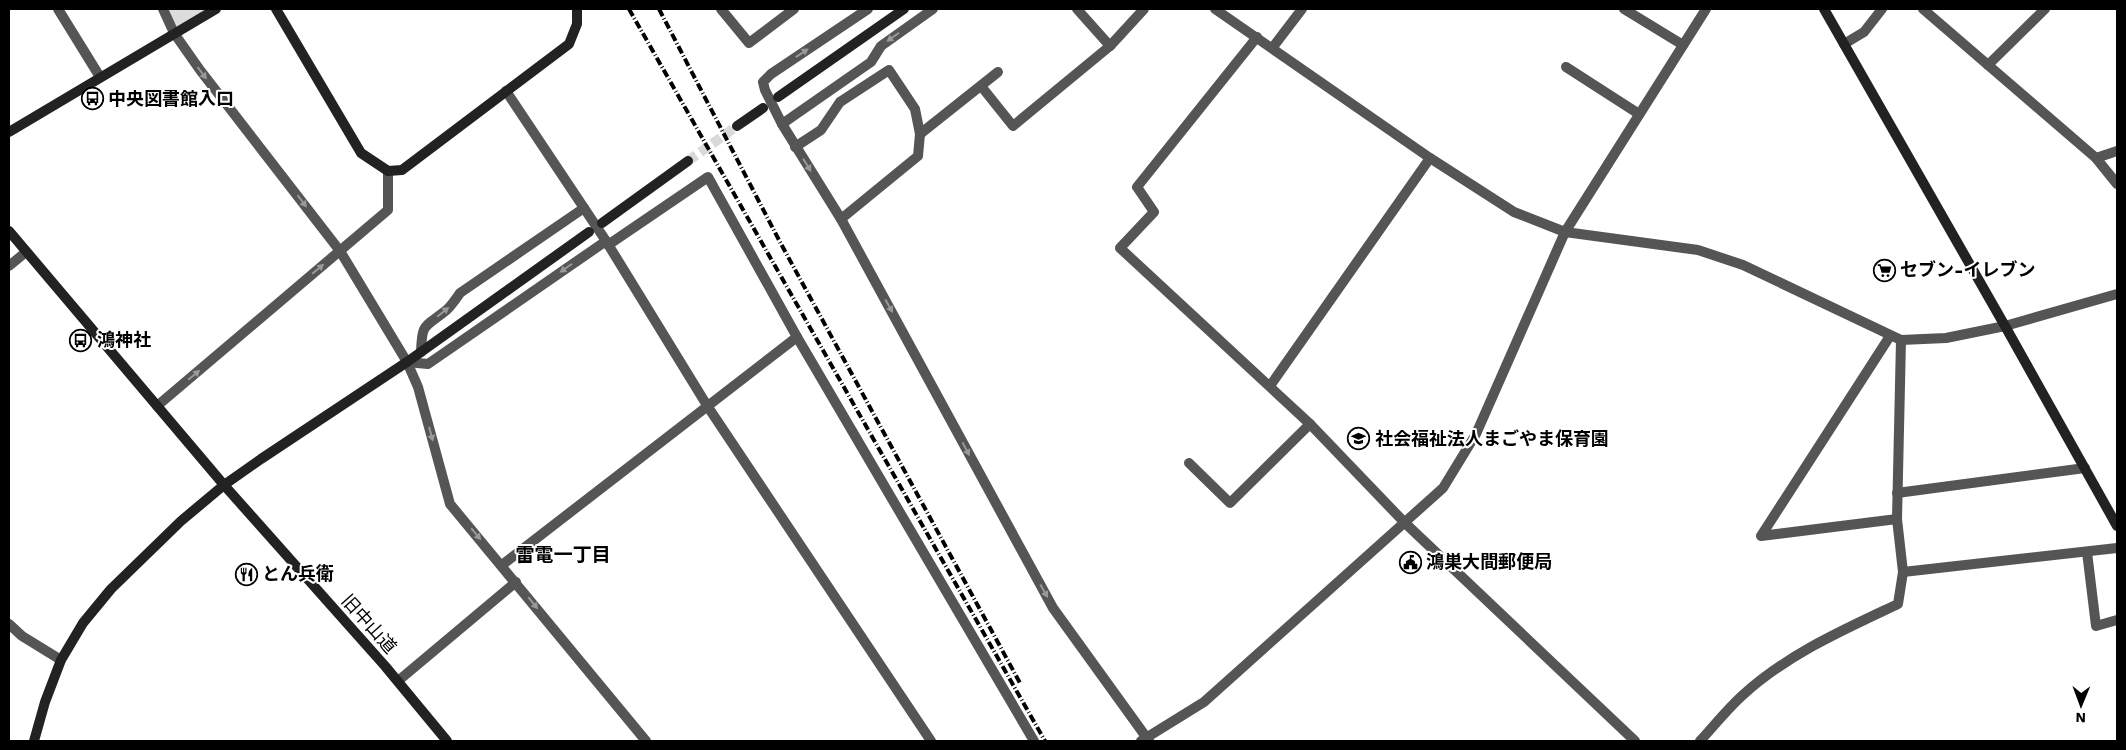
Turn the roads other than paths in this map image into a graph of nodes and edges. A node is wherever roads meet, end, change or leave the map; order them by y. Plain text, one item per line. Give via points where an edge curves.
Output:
1 (58, 9) edge
2 (163, 9) edge
3 (216, 9) edge
4 (276, 9) edge
5 (577, 9) edge
6 (721, 9) edge
7 (794, 9) edge
8 (868, 9) edge
9 (904, 9) edge
10 (933, 9) edge
11 (1077, 9) edge
12 (1144, 9) edge
13 (1215, 9) edge
14 (1302, 9) edge
15 (1624, 9) edge
16 (1706, 9) edge
17 (1824, 9) edge
18 (1882, 9) edge
19 (1922, 9) edge
20 (2045, 9) edge
21 (174, 33) junction
22 (1257, 37) junction
23 (1844, 44) junction
24 (1683, 45) junction
25 (1110, 46) junction
26 (1273, 47) junction
27 (1988, 65) junction
28 (1566, 67) dead end
29 (998, 72) dead end
30 (100, 77) junction
31 (980, 86) junction
32 (506, 91) junction
33 (778, 97) dead end
34 (763, 108) dead end
35 (1639, 114) junction
36 (782, 124) junction
37 (737, 126) tunnel mouth
38 (9, 132) edge
39 (920, 134) junction
40 (796, 147) junction
41 (2117, 151) edge
42 (1430, 158) junction
43 (2096, 158) junction
44 (688, 161) tunnel mouth
45 (388, 171) junction
46 (2117, 184) edge
47 (584, 208) junction
48 (841, 219) junction
49 (602, 223) dead end
50 (9, 231) edge
51 (589, 232) dead end
52 (1565, 232) junction
53 (607, 243) junction
54 (340, 251) junction
55 (26, 252) junction
56 (9, 266) edge
57 (2117, 294) edge
58 (2005, 326) junction
59 (1890, 336) junction
60 (797, 337) junction
61 (1901, 340) junction
62 (422, 352) junction
63 (407, 362) junction
64 (1270, 386) junction
65 (157, 406) junction
66 (708, 407) junction
67 (1310, 424) junction
68 (1189, 463) dead end
69 (2085, 468) junction
70 (224, 485) junction
71 (1897, 493) junction
72 (1897, 519) junction
73 (1405, 523) junction
74 (2117, 526) edge
75 (2117, 548) edge
76 (2086, 552) junction
77 (502, 565) junction
78 (1903, 572) junction
79 (516, 582) junction
80 (2117, 620) edge
81 (9, 624) edge
82 (61, 660) junction
83 (398, 681) junction
84 (1145, 740) edge
85 (34, 741) edge
86 (447, 741) edge
87 (646, 741) edge
88 (931, 741) edge
89 (1034, 741) edge
90 (1635, 741) edge
91 (1700, 741) edge

1 - 30 street
2 - 21 street
3 - 21 street
4 - 45 street via 361,153
5 - 32 street via 577,24 568,44
6 - 7 street via 749,43
36 -> 8 street via 763,82
9 - 33 street
10 -> 36 street via 881,46 871,62
11 - 25 street
12 - 25 street
13 - 22 street
14 - 26 street
15 - 24 street
16 - 24 street
17 - 23 street
18 - 23 street via 1864,32
19 - 27 street
20 - 27 street
21 - 30 street
21 -> 54 street
22 - 26 street
22 - 64 street via 1137,187 1154,212 1120,248
23 - 58 street
24 - 35 street
25 - 31 street via 1013,126
26 - 42 street
27 - 43 street
28 - 35 street
29 - 31 street
30 - 38 street
31 - 39 street
32 - 45 street via 402,170
32 - 47 street
34 - 37 street
35 - 52 street
36 - 40 street
39 - 40 street via 915,108 889,70 840,102 821,130
39 - 48 street via 918,156
40 -> 48 street
41 - 43 street
42 - 52 street via 1514,212
42 - 64 street
43 - 46 street
44 - 49 street
45 - 54 street via 388,210
47 - 53 street
62 -> 47 street via 426,324 446,311 460,293
48 -> 84 street via 1053,608
50 - 55 street, 旧中山道
51 - 62 street
52 - 59 street via 1698,250 1743,264
52 - 73 street via 1476,434 1443,488
53 - 60 street via 708,177
53 -> 63 street via 428,364
53 - 66 street
54 - 63 street
65 -> 54 street
55 - 56 street
55 - 65 street, 旧中山道
57 - 58 street
58 - 61 street via 1946,338
58 - 69 street
59 - 61 street
59 - 72 street via 1761,536
60 - 66 street
60 - 89 street
61 - 71 street
62 - 63 street
63 - 70 street
63 -> 77 street via 418,387 450,504
64 - 67 street
65 - 70 street, 旧中山道
66 - 77 street
66 - 88 street
67 - 68 street via 1230,504
67 - 73 street
69 - 71 street
69 - 74 street
70 - 82 street via 181,521 111,589 83,623
70 - 83 street, 旧中山道
71 - 72 street
72 - 78 street
73 - 84 street via 1204,702
73 - 90 street
75 - 76 street
76 - 78 street
76 - 80 street via 2096,626
77 - 79 street
78 - 91 street via 1898,604 1834,635 1776,669 1744,694
79 - 83 street
79 -> 87 street
81 - 82 street
82 - 85 street
83 - 86 street, 旧中山道

